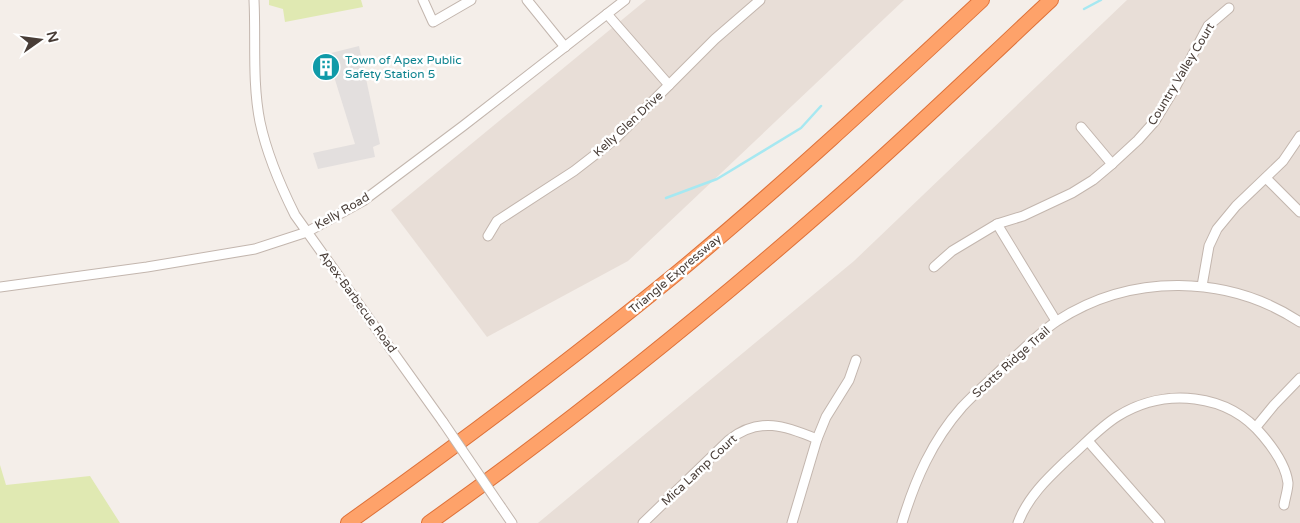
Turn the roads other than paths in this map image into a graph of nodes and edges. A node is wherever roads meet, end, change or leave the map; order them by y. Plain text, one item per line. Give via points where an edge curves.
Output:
1 (254, 0) edge
2 (423, 0) edge
3 (471, 0) edge
4 (527, 0) edge
5 (625, 0) edge
6 (760, 0) edge
7 (982, 0) edge
8 (1051, 0) edge
9 (1229, 8) dead end
10 (607, 14) junction
11 (565, 47) junction
12 (669, 85) junction
13 (1081, 127) dead end
14 (1300, 136) edge
15 (1112, 164) junction
16 (1266, 178) junction
17 (1300, 212) edge
18 (997, 224) junction
19 (307, 232) junction
20 (488, 236) dead end
21 (934, 267) dead end
22 (1202, 286) junction
23 (0, 287) edge
24 (1056, 321) junction
25 (1300, 322) edge
26 (856, 360) dead end
27 (1300, 378) edge
28 (1256, 427) junction
29 (817, 439) junction
30 (1088, 441) junction
31 (1284, 506) dead end
32 (348, 523) edge
33 (429, 523) edge
34 (512, 523) edge
35 (643, 523) edge
36 (792, 523) edge
37 (902, 523) edge
38 (1018, 523) edge
39 (1160, 523) edge

1 - 19 street, Apex-Barbecue Road via 256,95 260,121 276,174 294,215
2 - 3 street via 433,22
4 - 11 street
5 - 10 street, Kelly Road
6 - 12 street, Kelly Glen Drive
7 - 32 highway, Triangle Expressway via 818,151 679,272 500,413
8 - 33 highway via 829,205 713,304 557,429
9 - 15 street, Country Valley Court via 1208,26 1155,121
10 - 11 street, Kelly Road
10 - 12 street
11 - 19 street, Kelly Road via 363,201
12 - 20 street, Kelly Glen Drive via 614,140 574,171 497,221
13 - 15 street
14 - 16 street
15 - 18 street, Country Valley Court via 1072,193 1023,216
16 - 17 street
16 - 22 street via 1217,229 1209,246
18 - 21 street, Country Valley Court via 952,250
18 - 24 street
19 - 23 street, Kelly Road via 255,249
19 - 34 street, Apex-Barbecue Road, bridge
22 - 24 street, Scotts Ridge Trail via 1160,286 1123,292
22 - 25 street, Scotts Ridge Trail via 1248,296
24 - 37 street, Scotts Ridge Trail via 970,399 949,423 917,478
26 - 29 street via 849,380
27 - 28 street
28 - 30 street via 1233,411 1212,402 1167,398 1130,409
28 - 31 street via 1283,467 1288,485
29 - 35 street, Mica Lamp Court via 776,425 756,426 740,432
29 - 36 street
30 - 38 street via 1041,484
30 - 39 street

